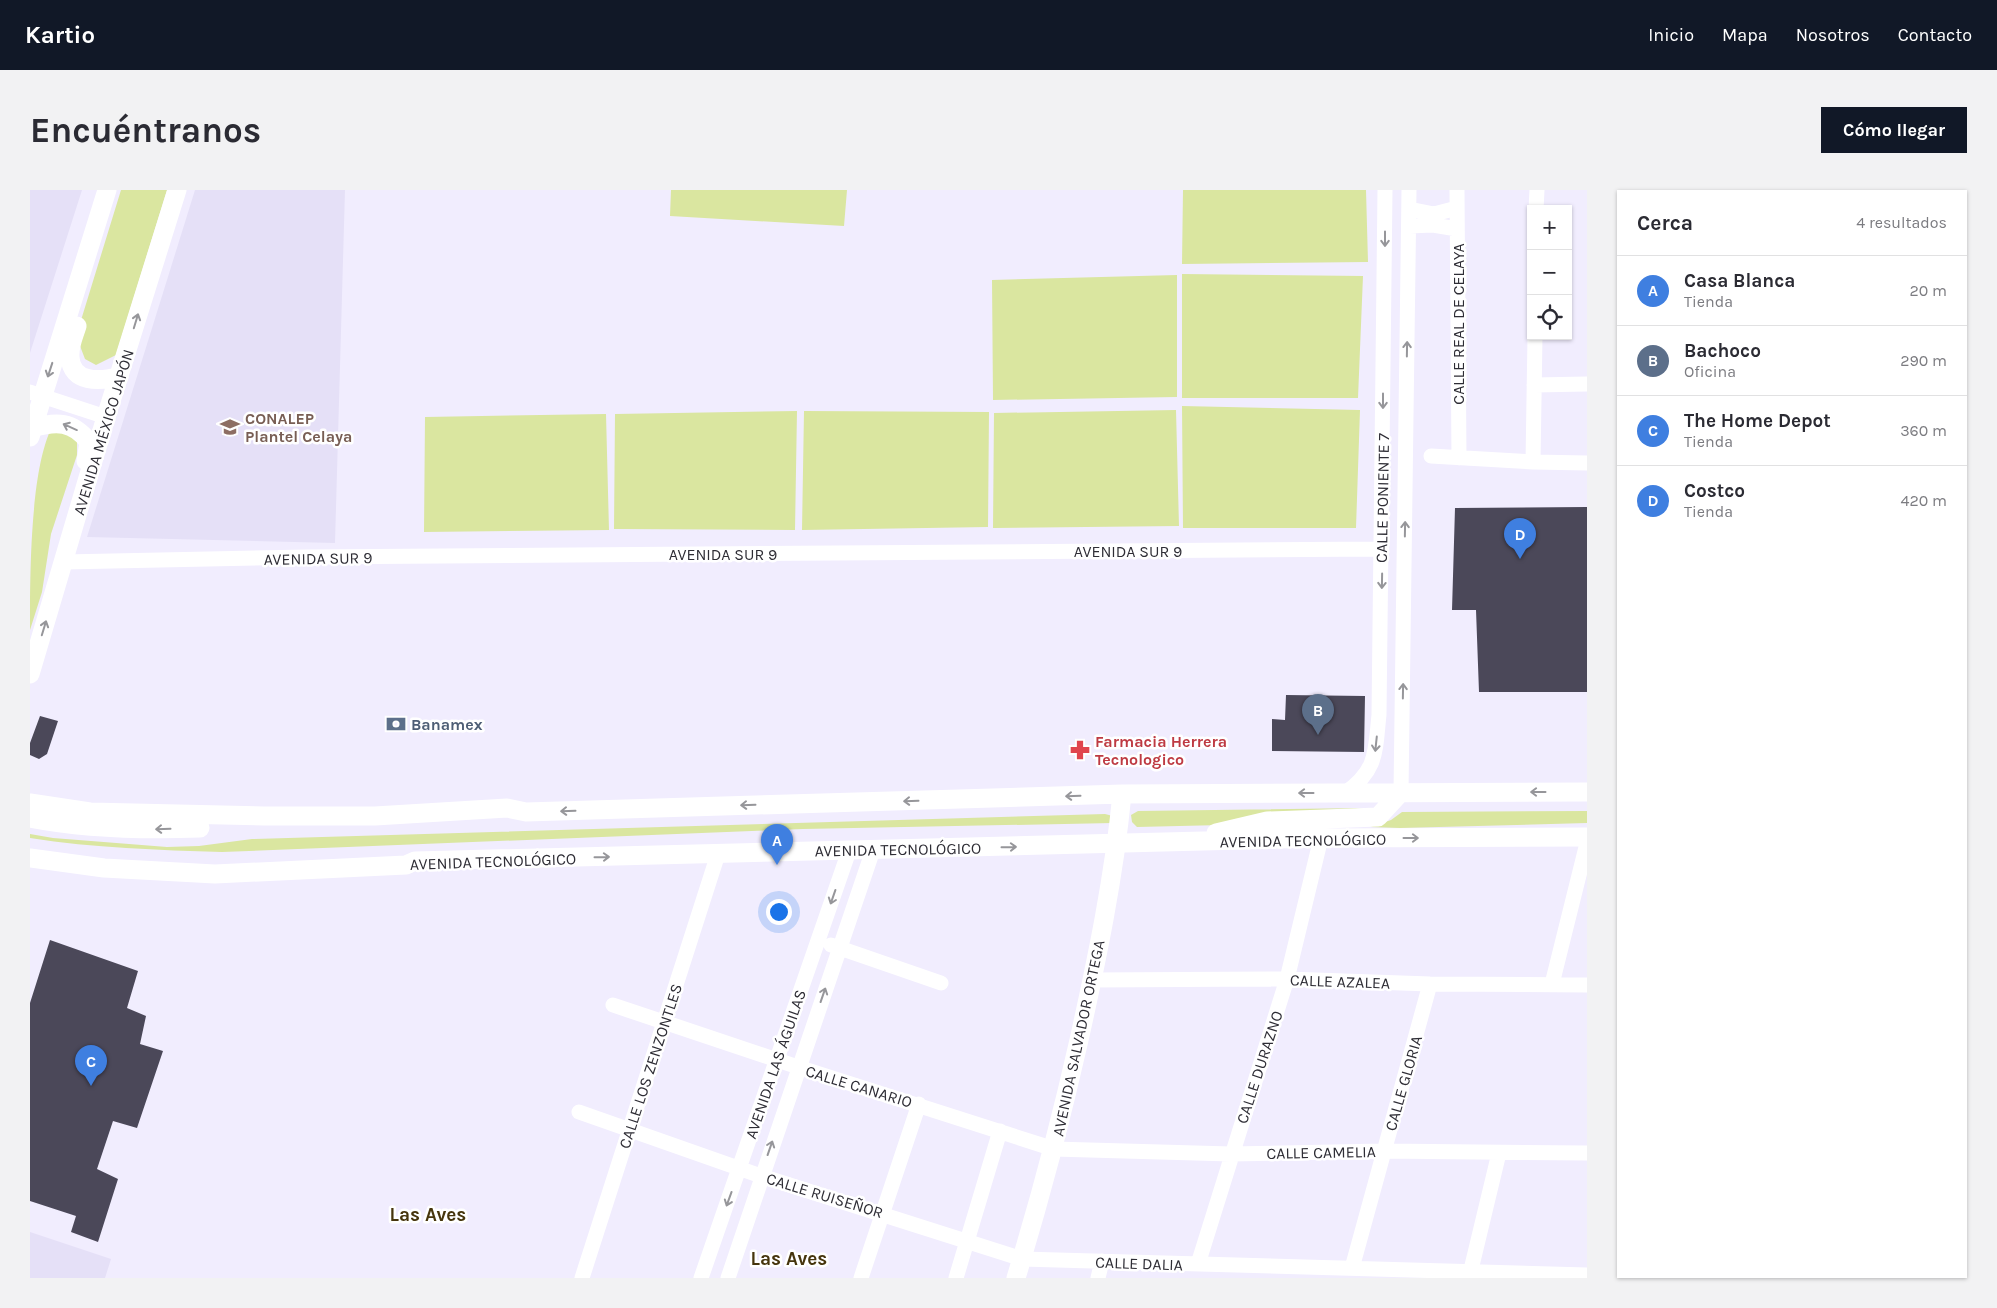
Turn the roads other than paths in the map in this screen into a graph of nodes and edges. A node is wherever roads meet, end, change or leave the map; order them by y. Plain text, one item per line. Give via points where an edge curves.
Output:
1 (107, 190) edge
2 (177, 190) edge
3 (1385, 190) edge
4 (1409, 190) edge
5 (1457, 190) edge
6 (1537, 190) edge
7 (1536, 205) edge
8 (1457, 208) junction
9 (1409, 209) junction
10 (100, 213) junction
11 (1409, 226) junction
12 (1457, 229) junction
13 (1534, 340) edge
14 (118, 376) junction
15 (1587, 384) edge
16 (1534, 385) junction
17 (36, 394) edge
18 (106, 417) junction
19 (31, 433) edge
20 (1431, 456) dead end
21 (1459, 458) junction
22 (1533, 462) junction
23 (1587, 463) edge
24 (1382, 548) junction
25 (64, 562) junction
26 (58, 583) junction
27 (30, 674) edge
28 (1401, 792) junction
29 (1587, 792) edge
30 (1345, 793) junction
31 (1122, 794) junction
32 (30, 803) edge
33 (526, 812) junction
34 (30, 818) edge
35 (1587, 837) edge
36 (1321, 838) junction
37 (1178, 842) junction
38 (1587, 843) edge
39 (1117, 844) junction
40 (30, 849) edge
41 (849, 850) junction
42 (873, 850) junction
43 (718, 854) junction
44 (30, 858) edge
45 (415, 862) junction
46 (818, 941) junction
47 (839, 948) junction
48 (1286, 979) junction
49 (1092, 980) junction
50 (941, 983) dead end
51 (1430, 984) junction
52 (1552, 984) junction
53 (1587, 985) edge
54 (613, 1005) dead end
55 (664, 1022) junction
56 (776, 1060) junction
57 (798, 1067) junction
58 (919, 1104) junction
59 (579, 1112) dead end
60 (630, 1128) junction
61 (1000, 1131) junction
62 (1054, 1149) junction
63 (1384, 1151) junction
64 (1587, 1153) edge
65 (1231, 1154) junction
66 (1499, 1154) junction
67 (741, 1168) junction
68 (761, 1176) junction
69 (882, 1213) junction
70 (967, 1241) junction
71 (1022, 1259) junction
72 (1102, 1261) junction
73 (1198, 1264) junction
74 (1352, 1268) junction
75 (1587, 1275) edge
76 (1470, 1276) edge
77 (582, 1278) edge
78 (701, 1278) edge
79 (728, 1278) edge
80 (861, 1278) edge
81 (956, 1278) edge
82 (1016, 1278) edge
83 (1098, 1278) edge

1 - 10 main road
14 -> 2 main road, AVENIDA MÉXICO JAPÓN
3 -> 24 street, CALLE PONIENTE 7
4 - 9 street, CALLE PONIENTE 7
5 - 8 street, CALLE REAL DE CELAYA
6 - 7 street
8 - 9 street via 1434,214
8 - 12 street, CALLE REAL DE CELAYA
9 - 11 street, CALLE PONIENTE 7
10 - 14 main road via 105,232 70,346 70,358 77,373 87,379 100,381
10 -> 17 main road
11 - 12 street via 1434,225
28 -> 11 street, CALLE PONIENTE 7
12 - 21 street, CALLE REAL DE CELAYA
13 - 16 street
14 - 18 main road, AVENIDA MÉXICO JAPÓN
15 - 16 street
16 - 22 street
17 - 18 street
17 - 19 main road
18 - 25 main road, AVENIDA MÉXICO JAPÓN
26 -> 19 main road via 55,564 89,453 89,442 82,432 58,422
20 - 21 street
21 - 22 street
22 - 23 street
24 - 25 street, AVENIDA SUR 9
24 -> 30 street, CALLE PONIENTE 7 via 1379,715 1374,762 1359,783
25 - 26 main road, AVENIDA MÉXICO JAPÓN
27 -> 26 main road, AVENIDA MÉXICO JAPÓN
29 -> 28 main road
28 - 30 main road
28 - 37 main road via 1378,818 1267,821
30 -> 31 main road
31 -> 33 main road
31 - 39 main road, AVENIDA SALVADOR ORTEGA
32 - 33 main road via 90,812 149,815 375,816 507,808
33 -> 34 main road via 433,820 150,830 69,826
36 -> 35 main road, AVENIDA TECNOLÓGICO
36 - 37 main road, AVENIDA TECNOLÓGICO
36 - 48 street, CALLE DURAZNO
37 - 39 main road, AVENIDA TECNOLÓGICO
38 - 52 street
42 -> 39 main road, AVENIDA TECNOLÓGICO
39 - 49 main road, AVENIDA SALVADOR ORTEGA
40 - 45 main road via 158,862
41 - 42 main road, AVENIDA TECNOLÓGICO
41 - 43 main road, AVENIDA TECNOLÓGICO
41 -> 46 street, AVENIDA LAS ÁGUILAS
42 - 47 street, AVENIDA LAS ÁGUILAS
45 -> 43 main road, AVENIDA TECNOLÓGICO
43 - 55 street, CALLE LOS ZENZONTLES
44 - 45 main road, AVENIDA TECNOLÓGICO via 104,868 215,874
46 - 47 street
46 - 56 street, AVENIDA LAS ÁGUILAS
47 - 50 street
57 -> 47 street, AVENIDA LAS ÁGUILAS
48 - 49 street, CALLE AZALEA
48 - 51 street, CALLE AZALEA
48 - 65 street, CALLE DURAZNO
49 - 62 main road, AVENIDA SALVADOR ORTEGA
51 - 52 street, CALLE AZALEA
51 - 63 street, CALLE GLORIA
52 - 53 street, CALLE AZALEA
54 - 55 street, CALLE CANARIO
55 - 56 street, CALLE CANARIO
55 - 60 street, CALLE LOS ZENZONTLES
56 - 57 street, CALLE CANARIO
56 - 67 street, AVENIDA LAS ÁGUILAS
57 - 58 street, CALLE CANARIO
68 -> 57 street, AVENIDA LAS ÁGUILAS
58 - 61 street, CALLE CANARIO
58 - 69 street
59 - 60 street, CALLE RUISEÑOR
60 - 67 street, CALLE RUISEÑOR
60 - 77 street, CALLE LOS ZENZONTLES
61 - 62 street, CALLE CANARIO
61 - 70 street
62 - 65 street, CALLE CAMELIA
62 - 71 main road, AVENIDA SALVADOR ORTEGA
63 - 65 street, CALLE CAMELIA
63 - 66 street, CALLE CAMELIA
63 - 74 street, CALLE GLORIA
64 - 66 street, CALLE CAMELIA
65 - 73 street, CALLE DURAZNO
66 - 76 street
67 - 68 street, CALLE RUISEÑOR
67 -> 78 street, AVENIDA LAS ÁGUILAS
68 - 69 street, CALLE RUISEÑOR
68 - 79 street, AVENIDA LAS ÁGUILAS
69 - 70 street, CALLE RUISEÑOR
69 - 80 street
70 - 71 street, CALLE RUISEÑOR
70 - 81 street
71 - 72 street, CALLE DALIA
71 - 82 main road, AVENIDA SALVADOR ORTEGA
72 - 73 street, CALLE DALIA
72 - 83 street
73 - 74 street, CALLE DALIA
74 - 76 street, CALLE DALIA
75 - 76 street, CALLE DALIA

